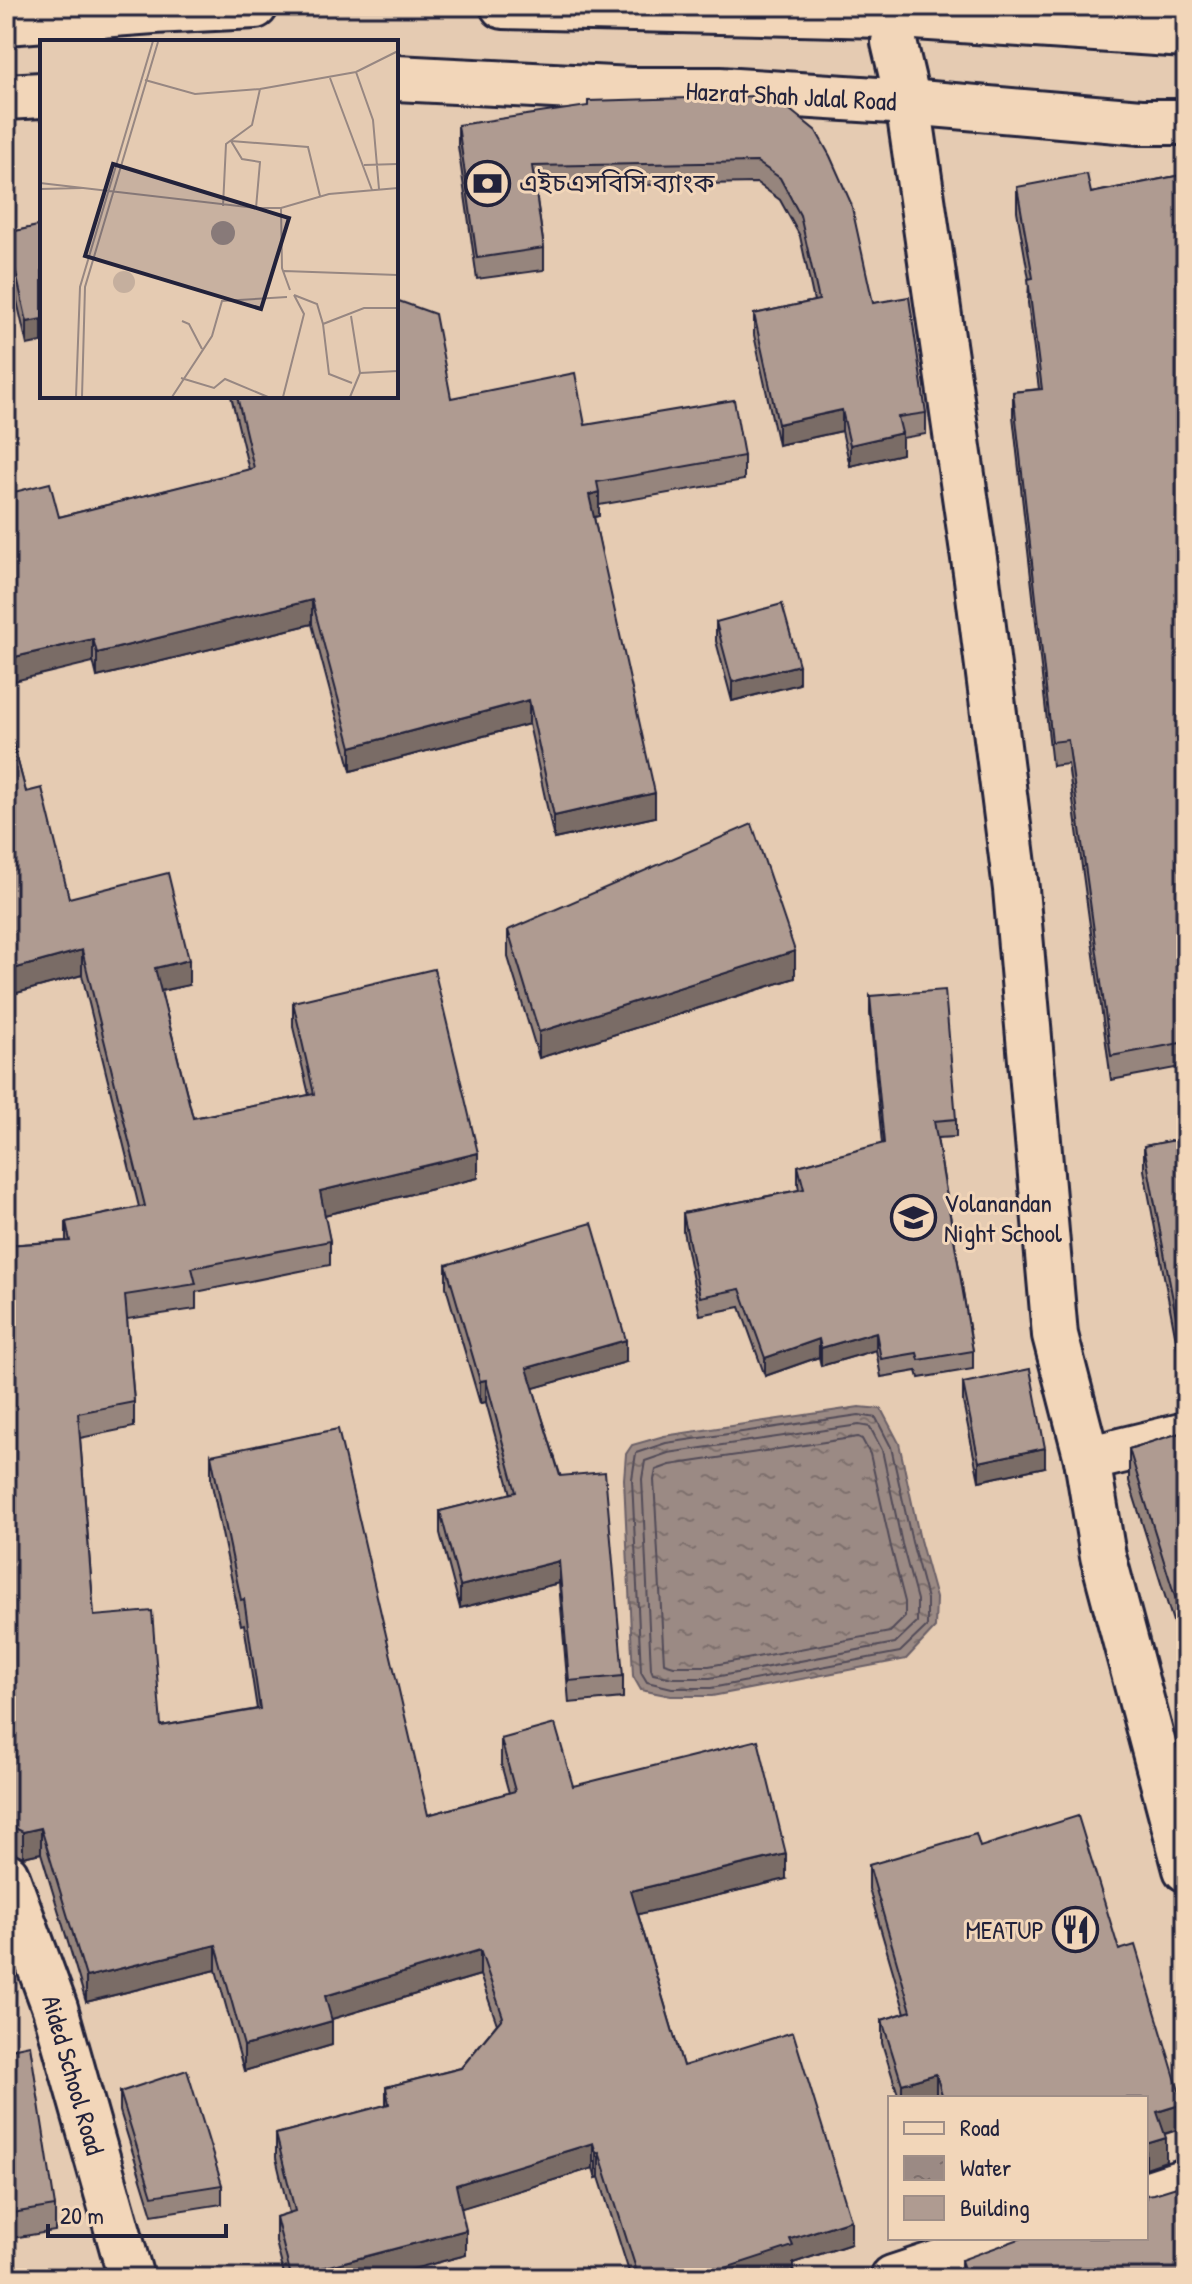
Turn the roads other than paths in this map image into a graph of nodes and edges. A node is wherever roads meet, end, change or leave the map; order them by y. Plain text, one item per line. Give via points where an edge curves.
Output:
1 (255, 6) edge
2 (503, 6) edge
3 (887, 21) edge
4 (6, 22) edge
5 (152, 26) edge
6 (1186, 35) edge
7 (398, 78) edge
8 (40, 95) edge
9 (6, 97) edge
10 (908, 102) junction
11 (1186, 122) edge
12 (1186, 1435) edge
13 (1087, 1459) junction
14 (1185, 1865) edge
15 (6, 1875) edge
16 (1186, 2181) edge
17 (1148, 2193) edge
18 (1008, 2240) edge
19 (131, 2278) edge
20 (893, 2278) edge

1 - 5 main road
2 - 3 main road
3 - 6 main road
3 - 10 main road
4 - 5 main road
7 - 10 main road, Hazrat Shah Jalal Road
8 - 9 main road
10 - 11 main road, Hazrat Shah Jalal Road
10 - 13 main road via 1016,889 1055,1335
12 - 13 main road
13 - 14 main road via 1103,1556
15 - 19 main road, Aided School Road via 55,2008
16 - 17 main road
18 - 20 main road

